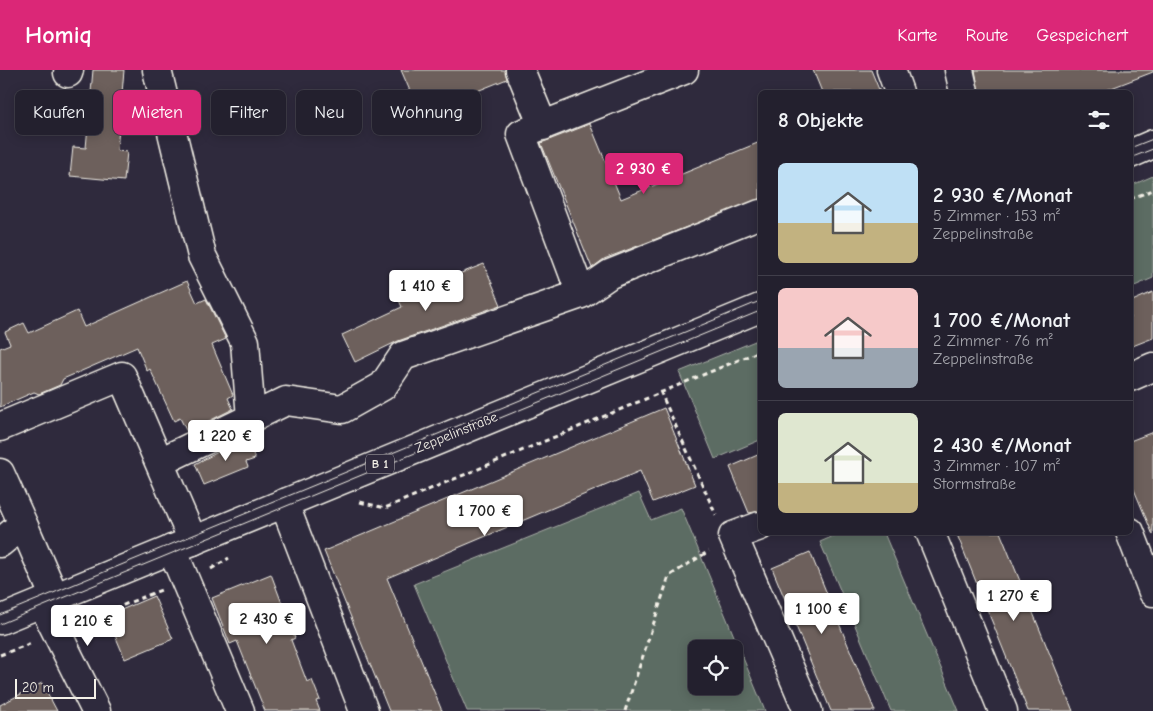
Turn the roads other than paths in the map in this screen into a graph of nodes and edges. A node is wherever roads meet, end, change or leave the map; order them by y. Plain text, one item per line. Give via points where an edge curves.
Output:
1 (157, 70) edge
2 (520, 70) edge
3 (684, 70) edge
4 (891, 70) edge
5 (959, 70) edge
6 (898, 90) edge
7 (964, 90) edge
8 (542, 126) junction
9 (1153, 144) edge
10 (1133, 153) edge
11 (758, 215) edge
12 (581, 294) junction
13 (758, 309) edge
14 (1153, 367) edge
15 (1133, 376) edge
16 (251, 418) junction
17 (0, 427) edge
18 (160, 462) junction
19 (0, 473) edge
20 (284, 503) junction
21 (23, 524) junction
22 (758, 527) edge
23 (931, 535) edge
24 (1131, 535) edge
25 (0, 543) edge
26 (182, 545) junction
27 (1153, 592) edge
28 (48, 600) junction
29 (0, 620) edge
30 (96, 711) edge
31 (240, 711) edge
32 (364, 711) edge
33 (808, 711) edge
34 (1003, 711) edge

1 - 16 street via 202,256 244,342
2 - 8 street
3 - 8 street
4 - 6 street
5 - 7 street
8 - 12 street via 521,134
9 - 10 street
11 - 12 street via 610,274
12 - 16 street via 403,356 383,386 342,409 286,401
13 - 20 street, Zeppelinstraße / B 1
14 - 15 street
16 - 18 street
17 - 18 street via 122,376
18 - 26 street
19 - 21 street
20 - 26 street, Zeppelinstraße / B 1
20 - 32 street
21 - 25 street
21 - 28 street
22 - 33 street via 734,536
23 - 34 street
24 - 27 street
26 - 28 street, Zeppelinstraße / B 1
26 - 31 street via 185,580
28 - 29 street, Zeppelinstraße / B 1
28 - 30 street via 56,632

